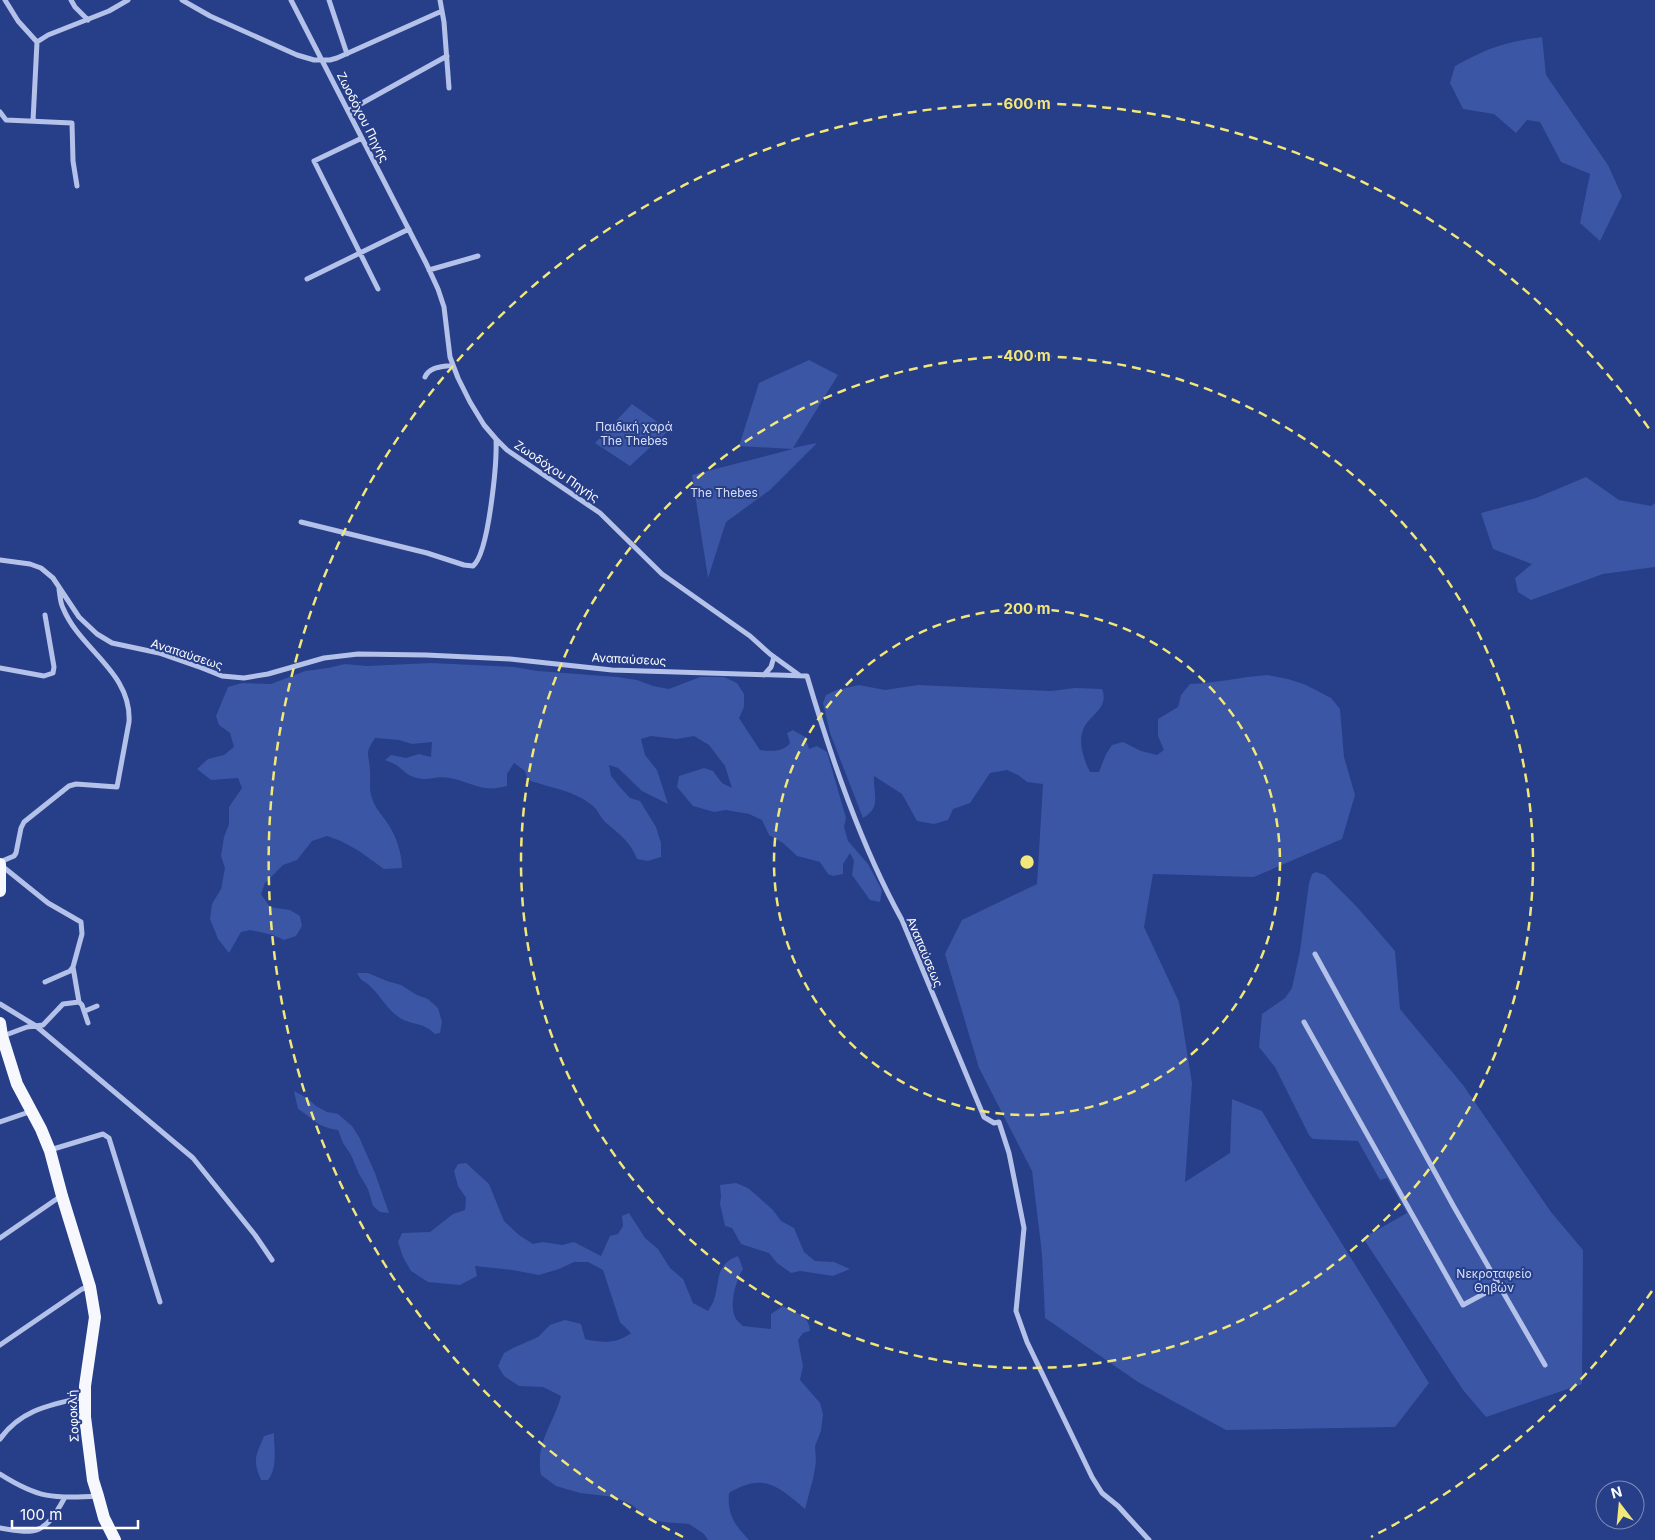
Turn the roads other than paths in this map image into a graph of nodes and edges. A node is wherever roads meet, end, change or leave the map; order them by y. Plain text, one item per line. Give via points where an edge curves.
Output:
1 (5, 0) edge
2 (71, 0) edge
3 (128, 0) edge
4 (182, 0) edge
5 (290, 0) edge
6 (329, 0) edge
7 (440, 0) edge
8 (442, 11) junction
9 (88, 20) junction
10 (37, 42) junction
11 (347, 54) junction
12 (447, 56) junction
13 (323, 61) junction
14 (449, 88) dead end
15 (348, 111) junction
16 (0, 112) edge
17 (34, 120) junction
18 (362, 138) junction
19 (77, 186) dead end
20 (409, 229) junction
21 (359, 254) junction
22 (478, 256) dead end
23 (429, 270) junction
24 (307, 279) dead end
25 (378, 288) dead end
26 (453, 365) junction
27 (425, 377) dead end
28 (496, 439) junction
29 (301, 522) dead end
30 (0, 560) edge
31 (59, 589) junction
32 (46, 615) dead end
33 (774, 657) junction
34 (0, 668) edge
35 (764, 674) junction
36 (799, 675) junction
37 (0, 864) edge
38 (0, 891) edge
39 (1315, 954) dead end
40 (72, 967) junction
41 (45, 982) dead end
42 (79, 1002) junction
43 (0, 1004) edge
44 (97, 1006) dead end
45 (85, 1011) junction
46 (1304, 1022) dead end
47 (0, 1023) edge
48 (88, 1023) dead end
49 (36, 1026) junction
50 (1, 1036) edge
51 (32, 1111) junction
52 (0, 1122) edge
53 (50, 1151) junction
54 (62, 1196) junction
55 (0, 1238) edge
56 (272, 1260) dead end
57 (1500, 1285) junction
58 (90, 1287) junction
59 (160, 1302) dead end
60 (0, 1345) edge
61 (1545, 1365) dead end
62 (84, 1397) junction
63 (0, 1439) edge
64 (0, 1474) edge
65 (98, 1496) junction
66 (64, 1499) junction
67 (0, 1528) edge
68 (115, 1540) edge
69 (1149, 1540) edge

1 - 10 street
2 - 9 street
3 - 9 street
4 - 13 street via 297,55
5 - 13 street, Ζωοδόχου Πηγής
6 - 11 street
7 - 8 street
8 - 11 street
8 - 12 street
9 - 10 street
10 - 17 street
11 - 13 street
12 - 14 street
12 - 15 street
13 - 15 street, Ζωοδόχου Πηγής
15 - 18 street, Ζωοδόχου Πηγής
16 - 17 street via 6,120
17 - 19 street via 72,123
18 - 20 street, Ζωοδόχου Πηγής
18 - 21 street via 314,161
20 - 21 street
20 - 23 street, Ζωοδόχου Πηγής
21 - 24 street
21 - 25 street
22 - 23 street
23 - 26 street, Ζωοδόχου Πηγής via 444,307
26 - 27 street via 432,368
26 - 28 street, Ζωοδόχου Πηγής via 470,402
28 - 29 street via 492,503 481,552 473,566
28 - 33 street, Ζωοδόχου Πηγής via 507,450 600,513 662,574 750,636
30 - 31 street, Αναπαύσεως via 41,568 53,578
31 - 35 street, Αναπαύσεως via 79,616 97,634 112,643 159,653 222,676 244,678 324,658 358,654 510,659 612,670
31 - 37 street via 62,607 72,625 111,669 128,702 129,722 116,788 80,783 69,786 24,822 16,853
32 - 34 street via 53,673 44,676
33 - 35 street
33 - 36 street, Ζωοδόχου Πηγής
35 - 36 street, Αναπαύσεως
36 - 69 street, Αναπαύσεως via 807,676 869,853 902,920 984,1117 994,1123 1000,1122 1024,1228 1016,1311 1026,1342 1092,1477 1102,1493
37 - 38 main road
37 - 40 street via 48,903 81,922 82,934
39 - 57 street
40 - 41 street via 70,971
40 - 42 street
42 - 45 street
42 - 49 street via 63,1004 43,1024
43 - 49 street
44 - 45 street
45 - 48 street
46 - 57 street via 1463,1305
47 - 50 main road, Σοφοκλή
49 - 50 street
49 - 56 street via 192,1158
50 - 51 main road, Σοφοκλή via 17,1084
51 - 52 street
51 - 53 main road, Σοφοκλή
53 - 54 main road, Σοφοκλή
53 - 59 street via 102,1134 109,1138
54 - 55 street
54 - 58 main road, Σοφοκλή
57 - 61 street
58 - 60 street via 82,1289
58 - 62 main road, Σοφοκλή via 95,1317
62 - 63 street via 24,1415 8,1427
62 - 65 main road, Σοφοκλή via 86,1431
64 - 66 street via 39,1495
65 - 66 street
65 - 68 main road, Σοφοκλή
66 - 67 street via 53,1519 38,1530 24,1533

